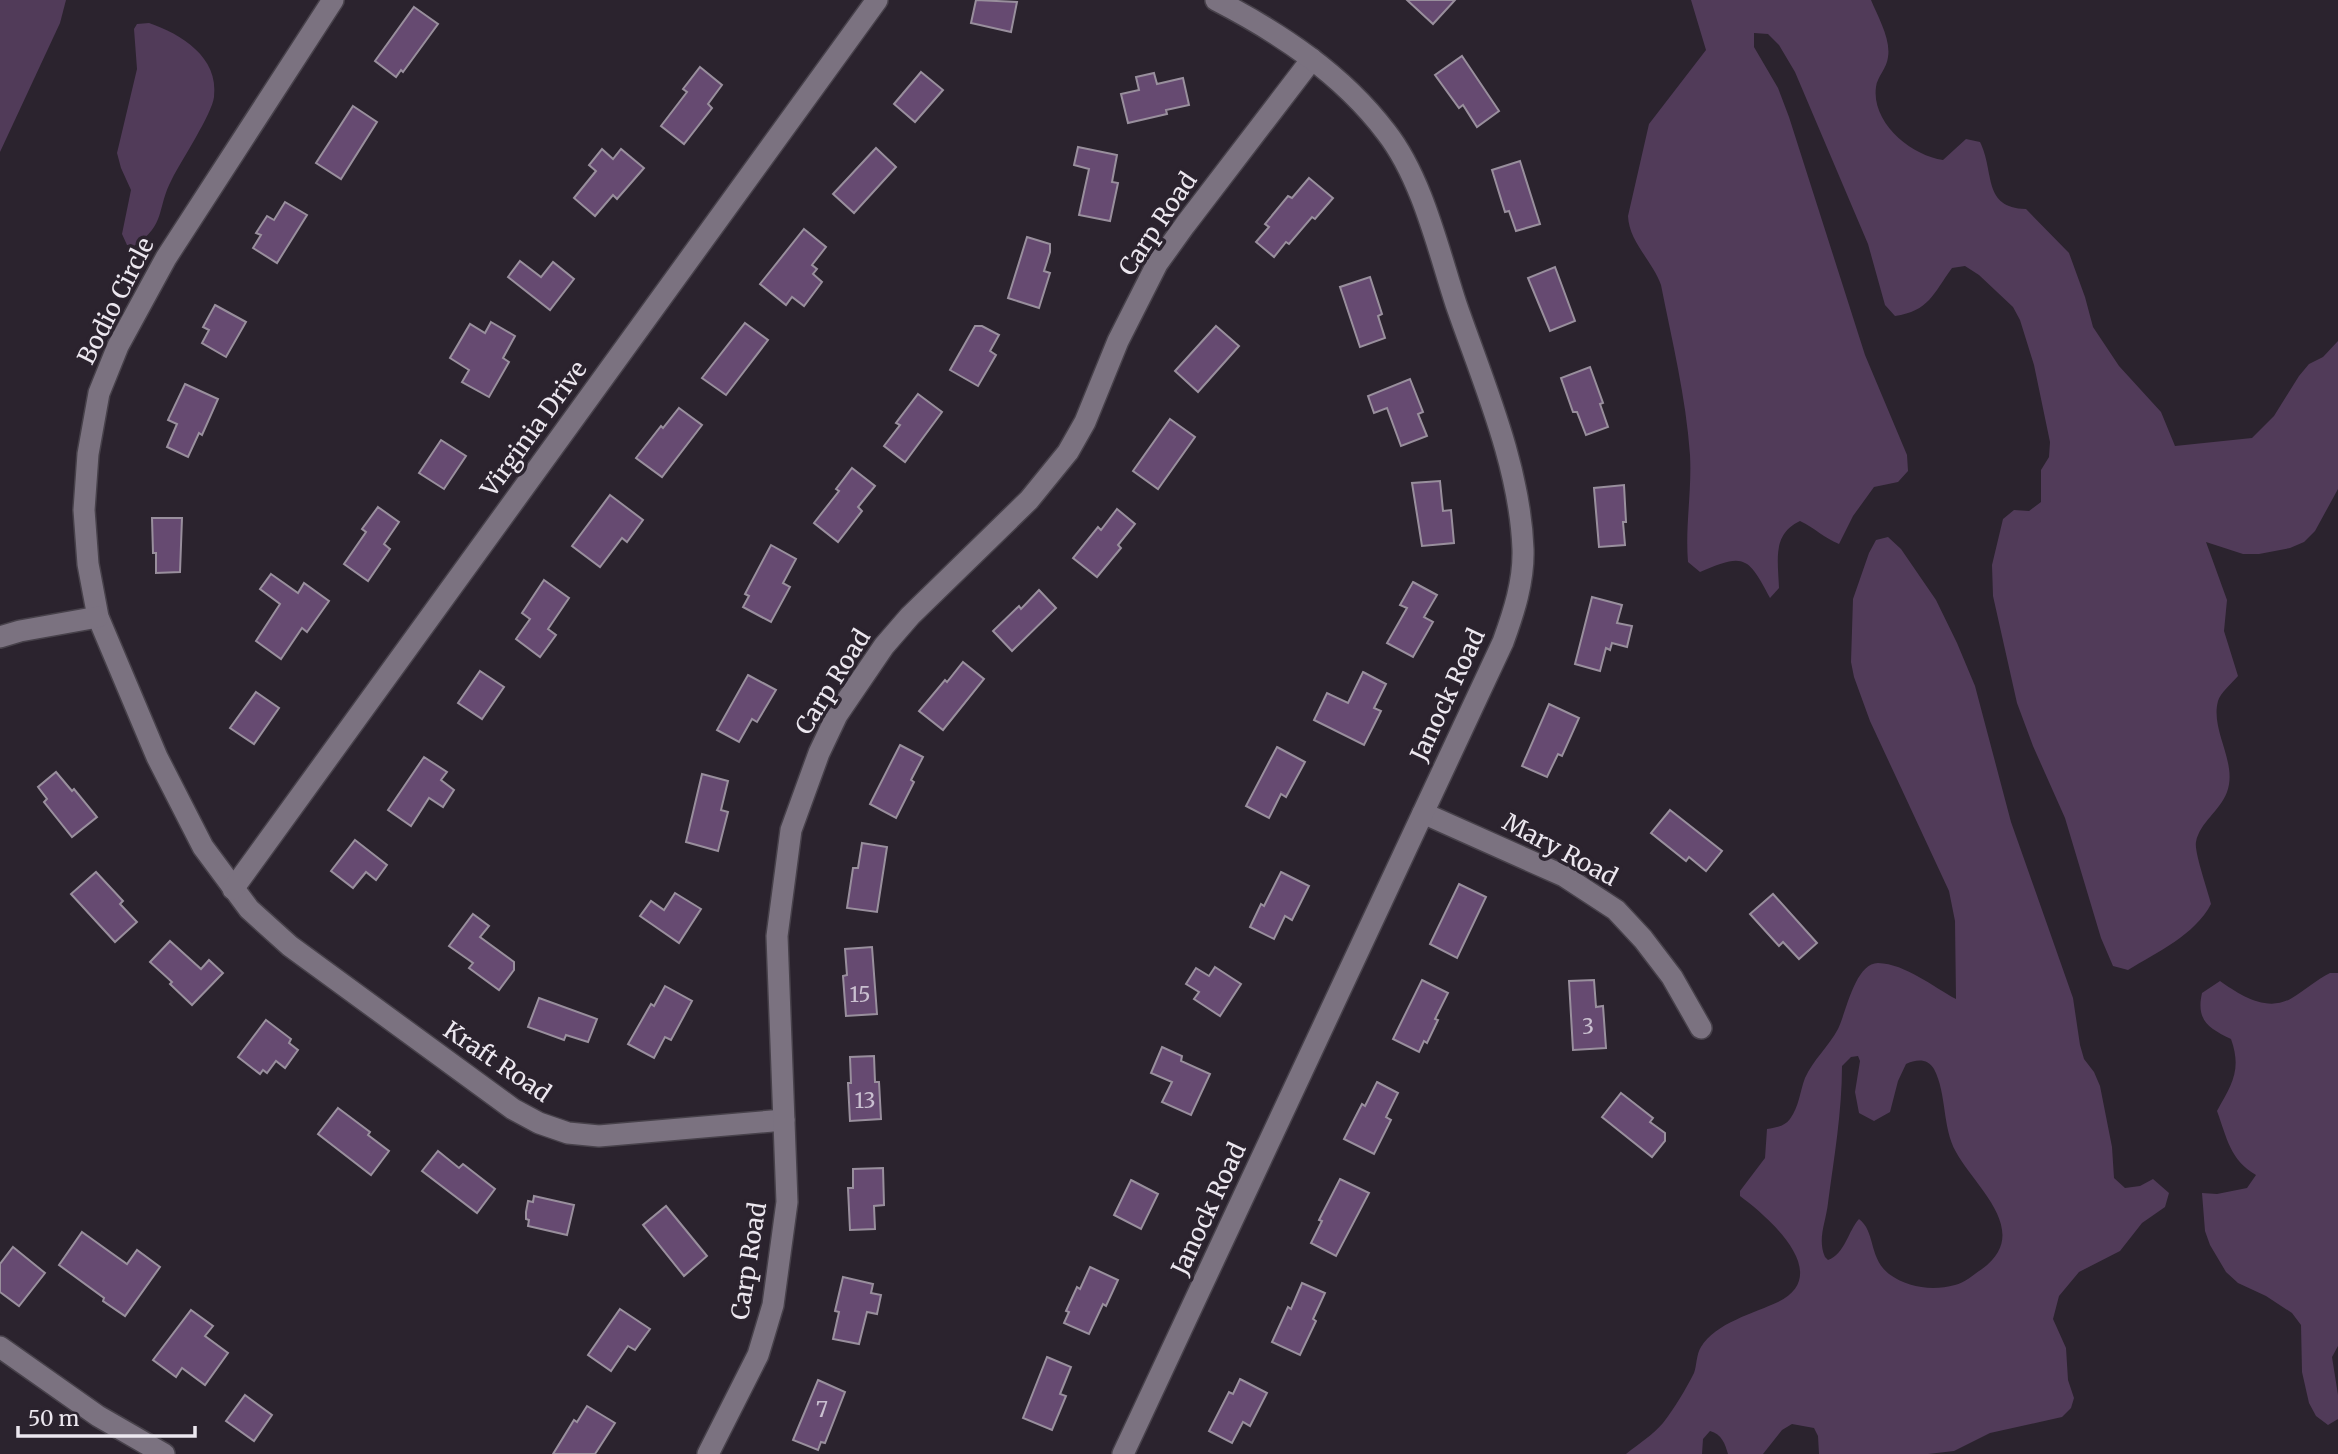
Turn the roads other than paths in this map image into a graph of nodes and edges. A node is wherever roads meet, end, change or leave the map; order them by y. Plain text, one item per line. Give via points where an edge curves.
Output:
1 (334, 0) edge
2 (877, 0) edge
3 (1216, 0) edge
4 (1312, 59) junction
5 (98, 617) junction
6 (0, 637) edge
7 (1423, 813) junction
8 (233, 889) junction
9 (1701, 1028) dead end
10 (784, 1120) junction
11 (0, 1347) edge
12 (151, 1451) edge
13 (708, 1454) edge
14 (1123, 1454) edge

1 - 5 street, Bodio Circle via 166,258 118,346 99,393 84,510
2 - 8 street, Virginia Drive
3 - 4 street, Janock Road
4 - 7 street, Janock Road via 1370,111 1404,161 1423,204 1504,447 1520,515 1522,568 1510,623
4 - 10 street, Carp Road via 1157,264 1068,452 1029,500 884,646 831,728 803,793 784,869 777,936
5 - 6 street
5 - 8 street, Bodio Circle via 157,757 203,847
7 - 9 street, Mary Road via 1564,876 1616,910 1672,977
7 - 14 street, Janock Road
8 - 10 street, Kraft Road via 290,946 513,1110 539,1123 568,1133 598,1136
10 - 13 street, Carp Road via 787,1202 773,1304 758,1355
11 - 12 street

